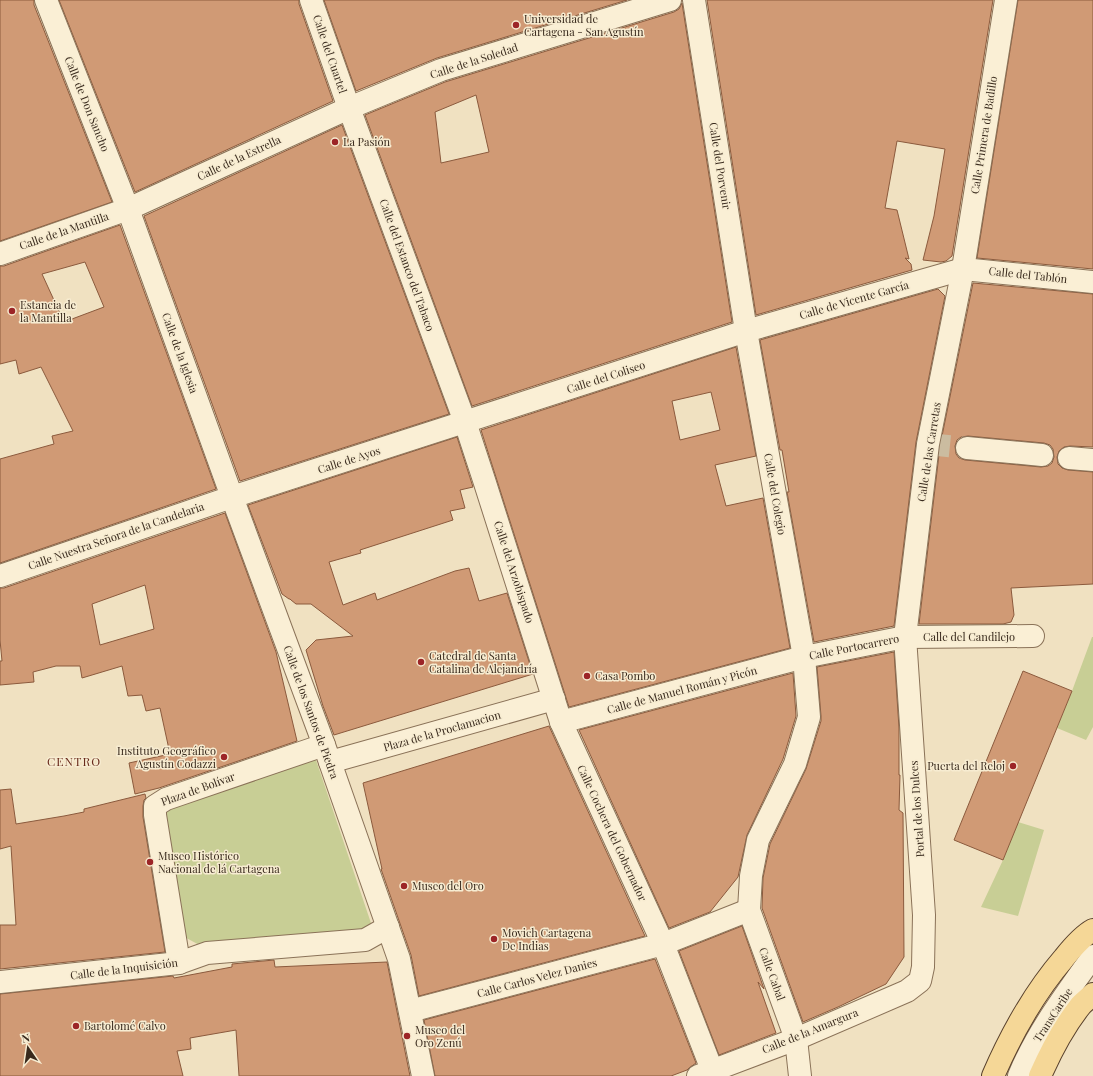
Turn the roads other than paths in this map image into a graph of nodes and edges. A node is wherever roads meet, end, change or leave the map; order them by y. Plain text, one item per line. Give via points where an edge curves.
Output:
1 (46, 0) edge
2 (311, 0) edge
3 (670, 0) edge
4 (694, 0) edge
5 (1006, 0) edge
6 (349, 108) junction
7 (128, 209) junction
8 (0, 254) edge
9 (963, 269) junction
10 (1093, 282) edge
11 (746, 331) junction
12 (465, 422) junction
13 (967, 448) tunnel mouth
14 (1042, 455) dead end
15 (1069, 458) dead end
16 (1093, 460) edge
17 (232, 497) junction
18 (0, 576) edge
19 (1033, 636) dead end
20 (905, 637) junction
21 (804, 657) junction
22 (554, 699) junction
23 (560, 722) junction
24 (327, 753) junction
25 (749, 910) junction
26 (388, 927) junction
27 (1092, 930) edge
28 (663, 944) junction
29 (1093, 956) edge
30 (179, 963) junction
31 (920, 981) joint
32 (0, 982) edge
33 (1093, 994) edge
34 (410, 1011) junction
35 (796, 1038) junction
36 (705, 1073) edge
37 (423, 1076) edge
38 (800, 1076) edge
39 (993, 1076) edge
40 (1018, 1076) edge
41 (1040, 1076) edge

1 - 7 street, Calle de Don Sancho
2 - 6 street, Calle del Cuartel
3 - 6 street, Calle de la Soledad via 441,70
4 - 11 street, Calle del Porvenir
5 - 9 street, Calle Primera de Badillo
6 - 7 street, Calle de la Estrella
6 - 12 street, Calle del Estanco del Tabaco
7 - 8 street, Calle de la Mantilla
7 - 17 street, Calle de la Iglesia
9 - 10 street, Calle del Tablón
9 - 11 street, Calle de Vicente García
9 - 20 street, Calle de las Carretas via 928,444
11 - 12 street, Calle del Coliseo
11 - 21 street, Calle del Colegio
12 - 17 street, Calle de Ayos
12 - 22 street, Calle del Arzobispado
13 - 14 street
15 - 16 street
17 - 18 street, Calle Nuestra Señora de la Candelaria
17 - 24 street, Calle de los Santos de Piedra
19 - 20 street, Calle del Candilejo
20 - 21 street, Calle Portocarrero
20 - 31 street, Portal de los Dulces via 924,915 923,967
21 - 23 street, Calle de Manuel Román y Picón
21 - 25 street via 809,717 795,764 758,840 751,876
22 - 23 street, Calle del Arzobispado
22 - 24 street, Plaza de la Proclamacion
23 - 28 street, Calle Cochera del Gobernador
24 - 26 street, Calle de los Santos de Piedra
24 - 30 street, Plaza de Bolívar via 166,799 155,806
25 - 28 street
25 - 35 street, Calle Cabal
26 - 30 street, Calle de la Inquisición via 365,940 207,954
26 - 34 street, Calle de los Santos de Piedra via 399,959
27 - 39 main road via 1061,961 1033,997
28 - 34 street, Calle Carlos Velez Danies
28 - 36 street, Calle Cochera del Gobernador
29 - 40 street, TransCaribe via 1040,1033
30 - 32 street, Calle de la Inquisición
31 - 35 street, Calle de la Amargura via 907,991
33 - 41 main road via 1068,1024
34 - 37 street, Calle de los Santos de Piedra
35 - 36 street, Calle de la Amargura
35 - 38 street, Calle Cabal

